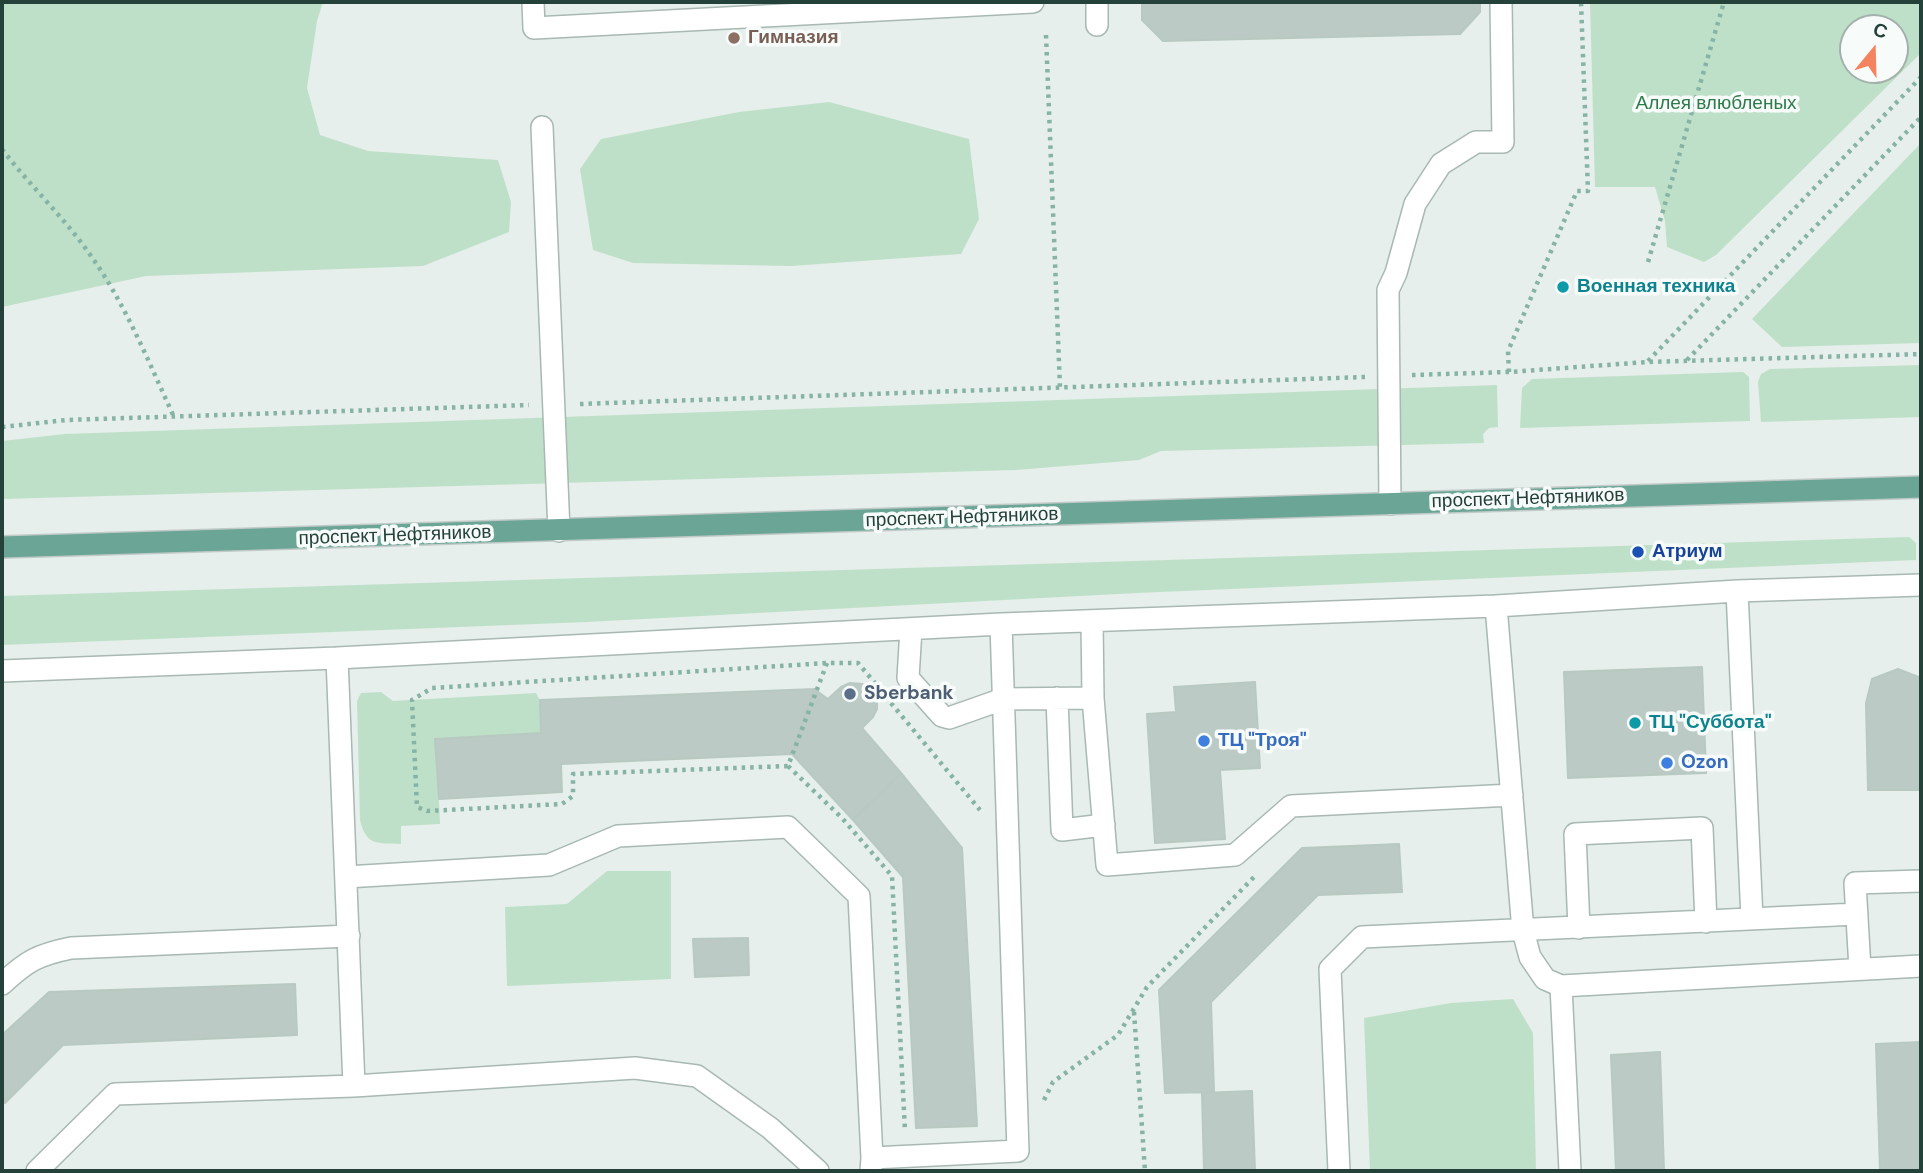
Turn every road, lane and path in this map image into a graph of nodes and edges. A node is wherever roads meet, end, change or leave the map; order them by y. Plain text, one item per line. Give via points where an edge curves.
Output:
1 (533, 2) edge
2 (1033, 2) edge
3 (1097, 2) edge
4 (1501, 2) edge
5 (1581, 2) edge
6 (1724, 2) edge
7 (1097, 26) dead end
8 (1046, 35) dead end
9 (1921, 77) edge
10 (1921, 117) edge
11 (542, 127) dead end
12 (2, 149) edge
13 (1648, 262) dead end
14 (1921, 354) edge
15 (1686, 361) junction
16 (1647, 362) junction
17 (1509, 372) junction
18 (1388, 376) junction
19 (1060, 388) junction
20 (554, 404) junction
21 (174, 417) junction
22 (2, 426) edge
23 (1921, 487) edge
24 (1390, 503) junction
25 (559, 531) junction
26 (2, 547) edge
27 (1921, 585) edge
28 (1737, 591) junction
29 (1496, 606) junction
30 (1092, 621) junction
31 (1001, 624) junction
32 (911, 629) junction
33 (337, 658) junction
34 (827, 663) junction
35 (2, 671) edge
36 (1057, 698) junction
37 (1093, 698) junction
38 (1003, 699) junction
39 (789, 766) junction
40 (1512, 795) junction
41 (984, 815) dead end
42 (1104, 825) junction
43 (1261, 870) dead end
44 (346, 877) junction
45 (1921, 881) edge
46 (1857, 914) junction
47 (1752, 919) junction
48 (1706, 922) junction
49 (1579, 928) junction
50 (1522, 930) junction
51 (348, 936) junction
52 (1921, 966) edge
53 (1860, 969) junction
54 (2, 984) edge
55 (1561, 986) junction
56 (1134, 1010) junction
57 (355, 1086) junction
58 (1041, 1105) dead end
59 (917, 1134) dead end
60 (872, 1164) edge
61 (37, 1171) edge
62 (818, 1171) edge
63 (1145, 1171) edge
64 (1339, 1171) edge
65 (1570, 1171) edge

1 - 2 lane via 534,28
3 - 7 lane
4 - 18 lane via 1503,142 1476,142 1441,164 1415,204 1388,290
5 - 17 path via 1588,191 1577,191 1508,351
6 - 13 path
8 - 19 path
9 - 16 path
10 - 15 path
11 - 20 lane
12 - 21 path via 93,258 130,322
14 - 15 path
15 - 16 path
16 - 17 path
17 - 18 path
18 - 19 path
18 - 24 lane
19 - 20 path
20 - 21 path
20 - 25 lane
21 - 22 path
23 - 24 main road, проспект Нефтяников
24 - 25 main road, проспект Нефтяников
25 - 26 main road, проспект Нефтяников
27 - 28 lane
28 - 29 lane
28 - 47 lane
29 - 30 lane
29 - 40 lane
30 - 31 lane
30 - 37 lane
31 - 32 lane
31 - 38 lane
32 - 33 lane
32 - 38 lane via 908,678 942,716 958,716
33 - 35 lane
33 - 44 lane
34 - 39 path
34 - 39 path via 432,688 412,700 417,807 427,811 562,804 573,796 573,774
34 - 41 path via 858,663
36 - 37 lane
36 - 38 lane
36 - 42 lane via 1062,830
37 - 42 lane
38 - 60 lane via 1017,1151
39 - 59 path via 892,876 905,1135
40 - 42 lane via 1291,806 1235,855 1107,865
40 - 50 lane
43 - 56 path via 1147,987
44 - 51 lane
44 - 60 lane via 549,865 618,836 788,827 859,896
45 - 46 lane via 1855,883
46 - 47 lane
46 - 53 lane
47 - 48 lane
48 - 49 lane
48 - 49 lane via 1702,828 1575,834
49 - 50 lane
50 - 55 lane via 1530,957 1545,979
50 - 64 lane via 1362,937 1330,969
51 - 54 lane via 71,948 43,954
51 - 57 lane
52 - 53 lane
53 - 55 lane
55 - 65 lane
56 - 58 path via 1118,1035 1053,1082
56 - 63 path
57 - 61 lane via 115,1094
57 - 62 lane via 635,1068 696,1076 770,1128

